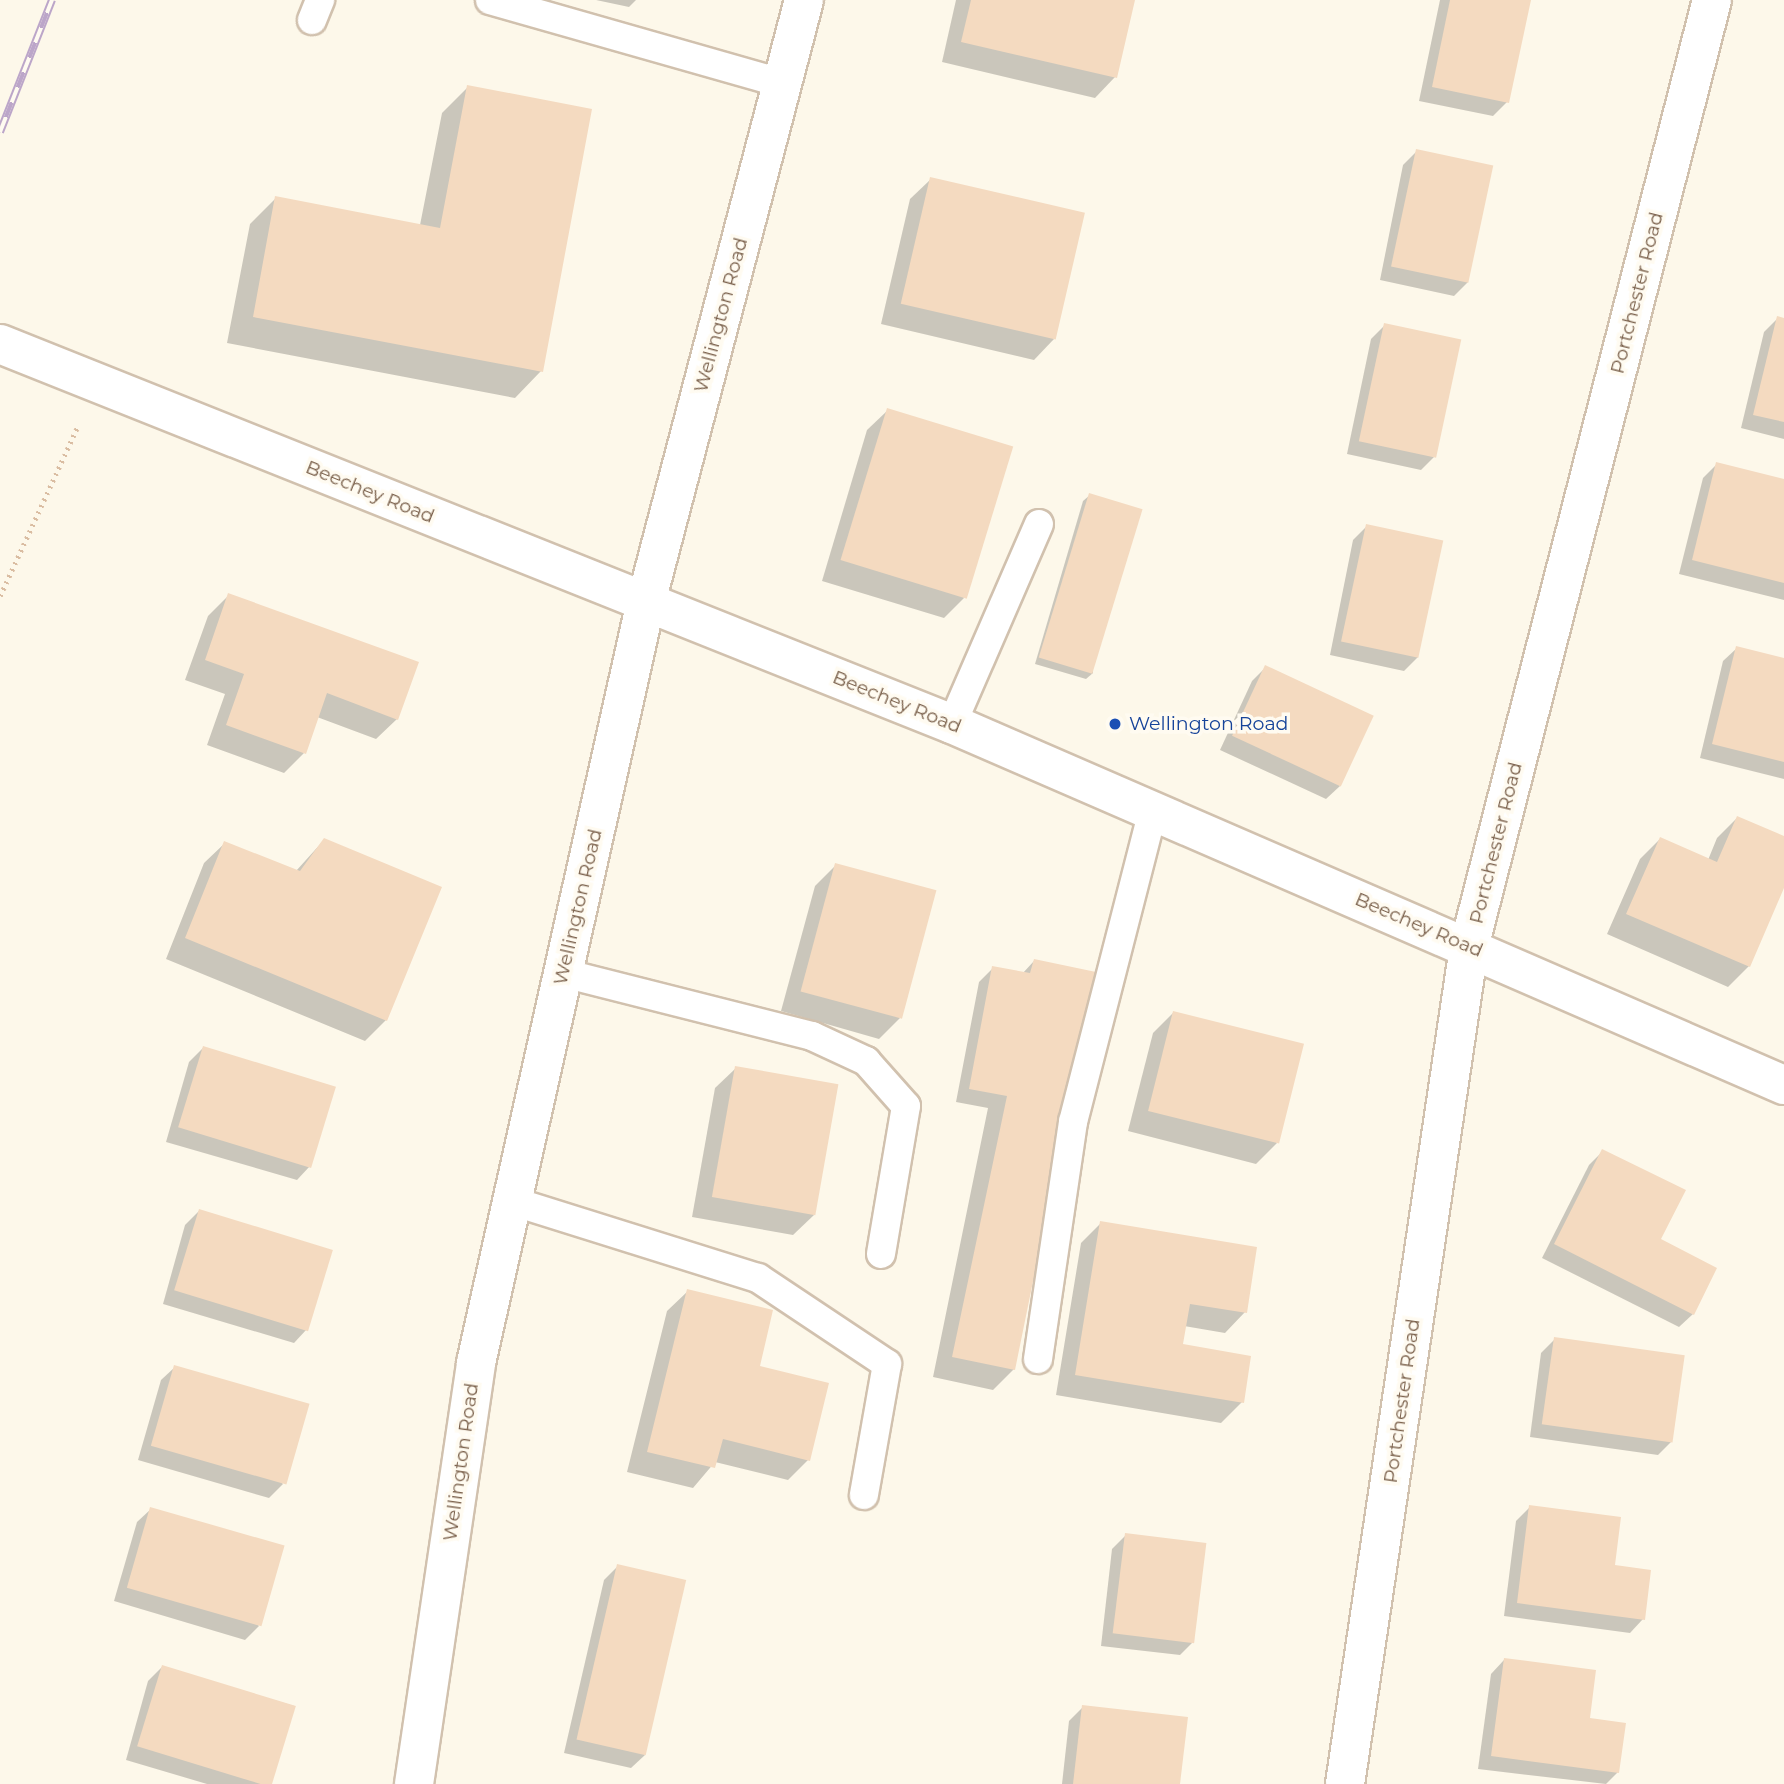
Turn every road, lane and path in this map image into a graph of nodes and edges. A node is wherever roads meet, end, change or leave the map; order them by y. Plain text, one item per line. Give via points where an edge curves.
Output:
1 (490, 0) edge
2 (803, 0) edge
3 (1712, 0) edge
4 (782, 83) junction
5 (16, 350) edge
6 (98, 383) junction
7 (1040, 524) dead end
8 (0, 596) edge
9 (646, 602) junction
10 (952, 724) junction
11 (1153, 811) junction
12 (1469, 947) junction
13 (563, 974) junction
14 (1784, 1085) edge
15 (512, 1200) junction
16 (881, 1254) dead end
17 (1038, 1359) dead end
18 (864, 1495) dead end
19 (414, 1784) edge
20 (1345, 1784) edge

1 - 4 lane
2 - 4 street, Wellington Road
3 - 12 street, Portchester Road
4 - 9 street, Wellington Road
5 - 6 street, Beechey Road
6 - 8 path
6 - 9 street, Beechey Road
7 - 10 lane
9 - 10 street, Beechey Road
9 - 13 street, Wellington Road
10 - 11 street, Beechey Road
11 - 12 street, Beechey Road
11 - 17 lane via 1073,1122
12 - 14 street, Beechey Road
12 - 20 street, Portchester Road
13 - 15 street, Wellington Road
13 - 16 lane via 812,1036 866,1061 906,1106
15 - 18 lane via 758,1278 887,1364
15 - 19 street, Wellington Road via 476,1363

